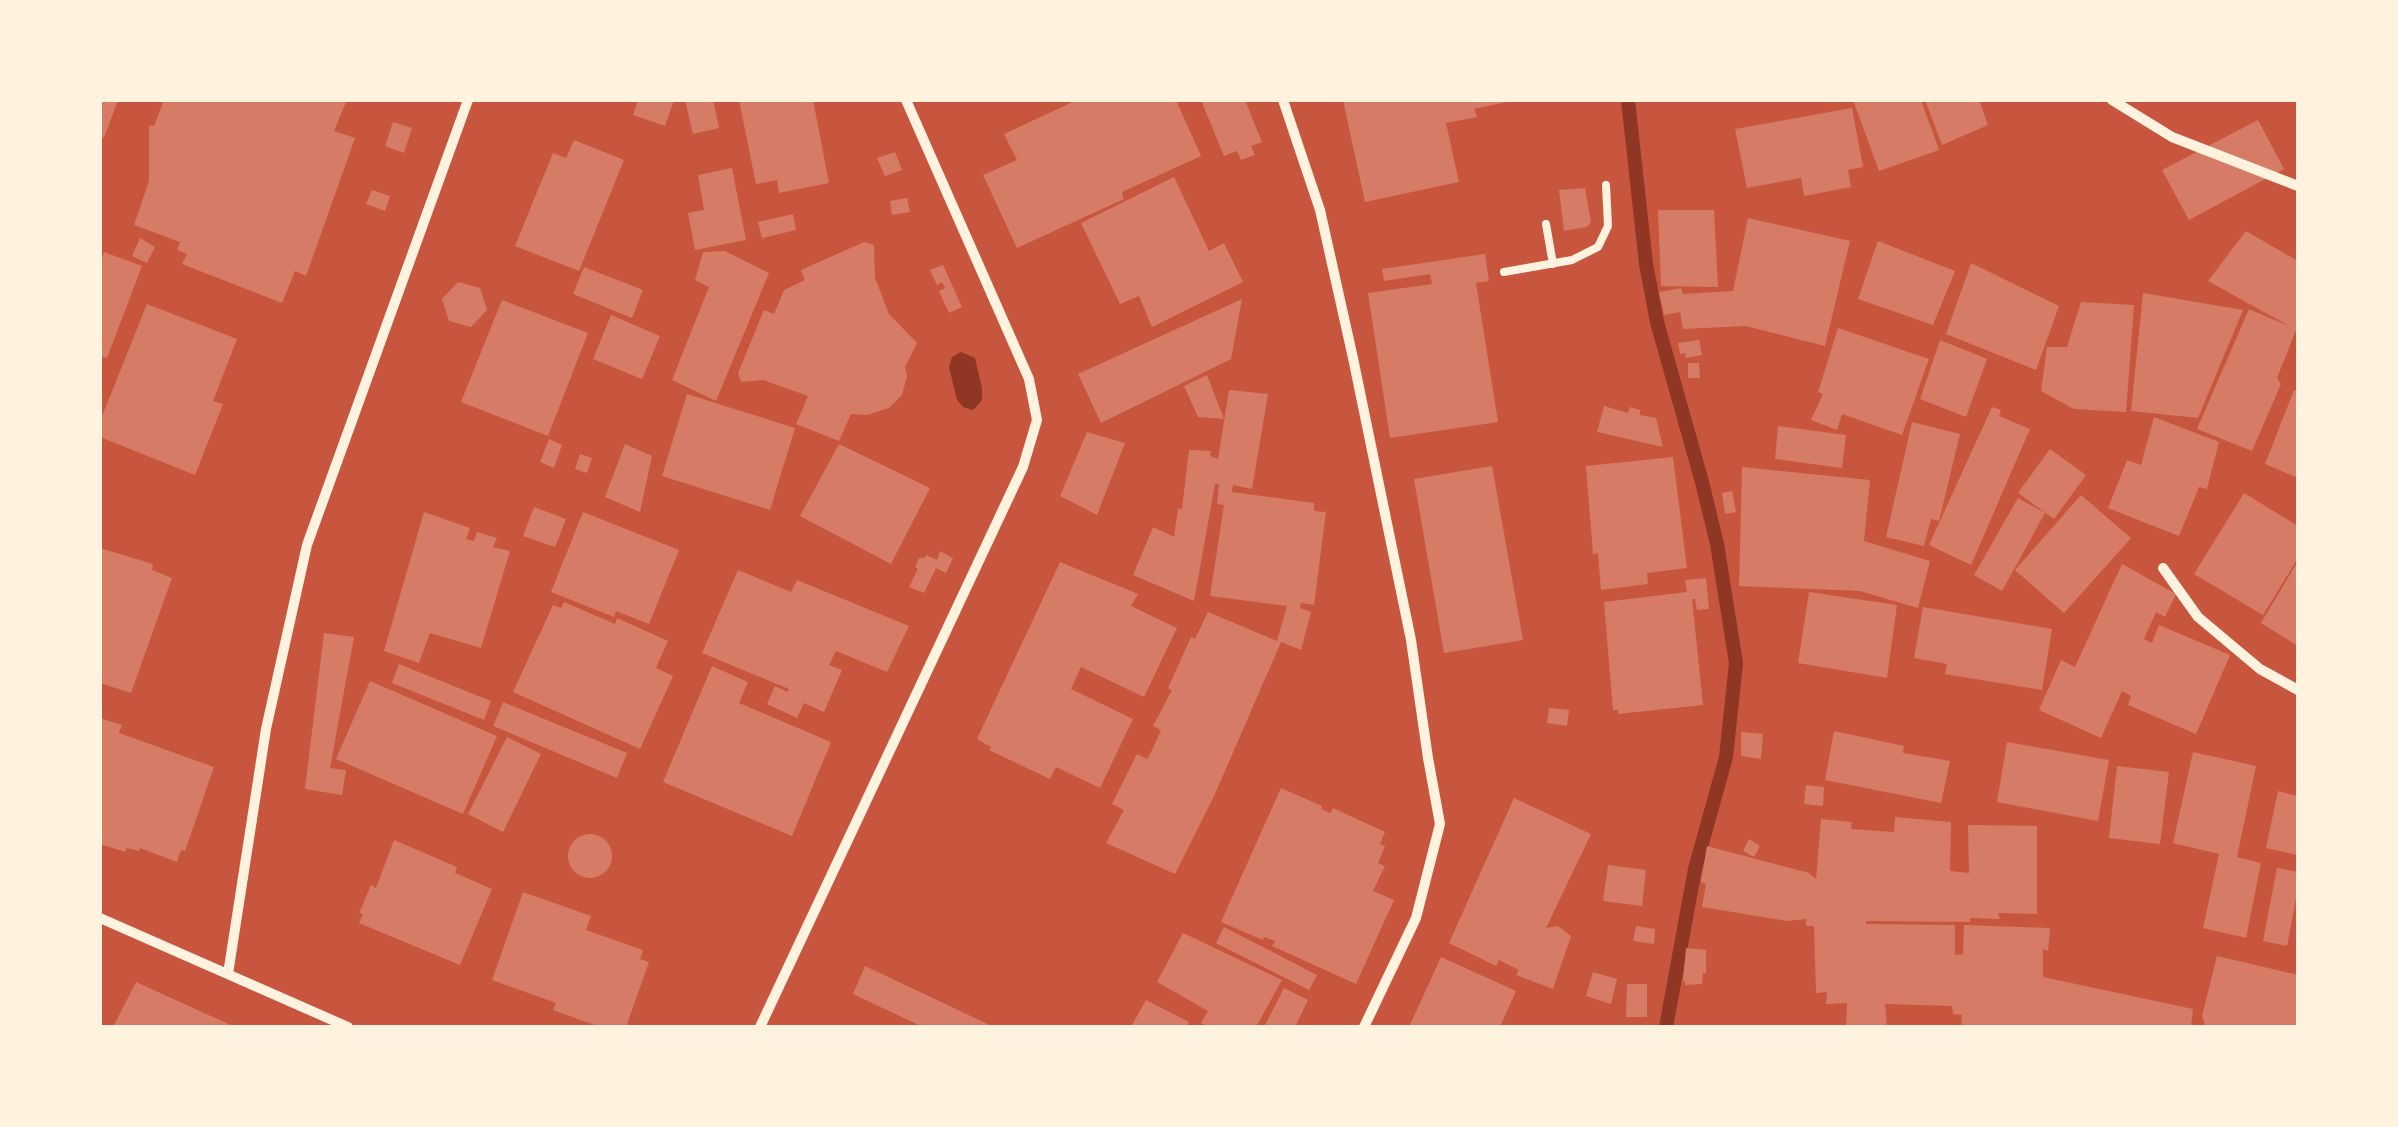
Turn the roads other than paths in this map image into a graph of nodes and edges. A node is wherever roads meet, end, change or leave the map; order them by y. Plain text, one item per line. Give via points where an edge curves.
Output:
1 (468, 100) edge
2 (906, 100) edge
3 (1283, 100) edge
4 (2112, 100) edge
5 (1606, 185) dead end
6 (2298, 186) edge
7 (1546, 224) dead end
8 (1553, 264) junction
9 (1504, 272) dead end
10 (2163, 568) dead end
11 (2298, 690) edge
12 (100, 918) edge
13 (228, 974) junction
14 (348, 1027) edge
15 (760, 1027) edge
16 (1364, 1027) edge

1 - 13 street via 307,545 266,730
2 - 15 street via 1029,379 1037,420 1023,467
3 - 16 street via 1320,210 1353,358 1411,640 1440,824 1416,918
4 - 6 street via 2172,138
5 - 8 lane via 1608,226 1598,247
7 - 8 lane
8 - 9 lane
10 - 11 street via 2198,618 2260,669
12 - 13 street
13 - 14 street

